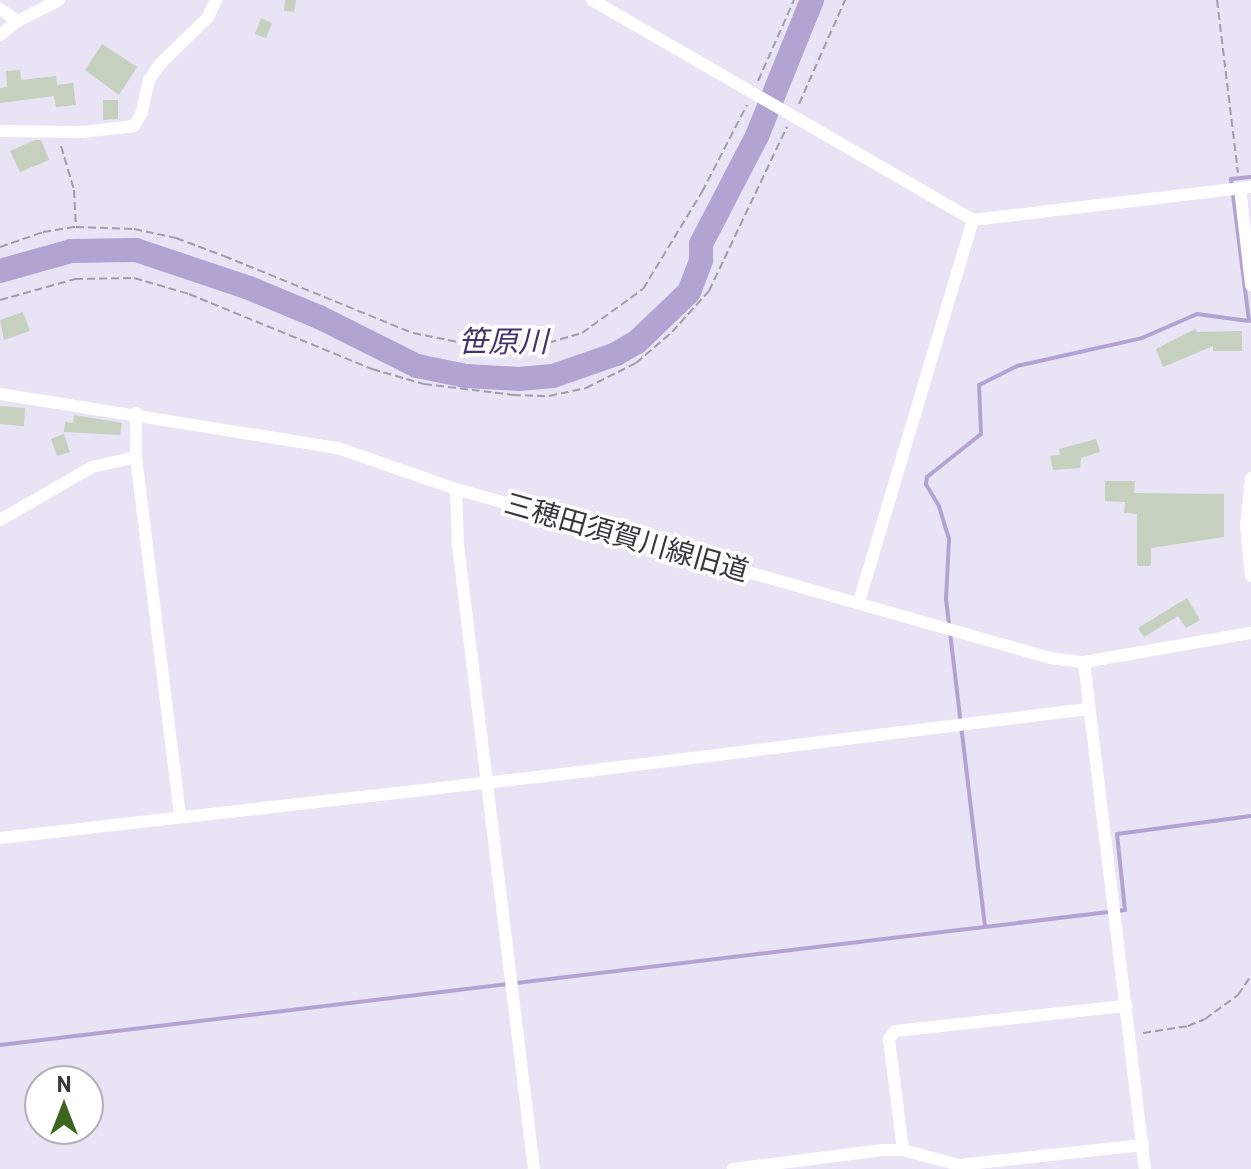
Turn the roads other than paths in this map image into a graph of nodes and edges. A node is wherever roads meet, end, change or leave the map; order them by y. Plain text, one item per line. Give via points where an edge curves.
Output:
1 (59, 0) edge
2 (216, 0) edge
3 (592, 0) edge
4 (0, 9) edge
5 (18, 21) junction
6 (0, 35) edge
7 (0, 131) edge
8 (1246, 187) edge
9 (973, 220) junction
10 (1251, 285) edge
11 (0, 394) edge
12 (136, 413) junction
13 (136, 457) junction
14 (1251, 478) edge
15 (456, 489) junction
16 (0, 520) edge
17 (1251, 576) edge
18 (859, 602) junction
19 (1251, 633) edge
20 (1084, 662) junction
21 (1088, 709) junction
22 (489, 781) junction
23 (180, 816) junction
24 (0, 838) edge
25 (1127, 1006) junction
26 (1143, 1145) junction
27 (903, 1150) junction
28 (534, 1169) edge
29 (733, 1169) edge
30 (1145, 1169) edge

1 - 5 street
2 - 7 street via 213,11 149,80 134,126 59,133
3 - 9 street
4 - 5 street
5 - 6 street
8 - 9 street
8 - 10 street
9 - 18 street
11 - 12 street, 三穂田須賀川線旧道
12 - 13 street
12 - 15 street, 三穂田須賀川線旧道 via 338,448
13 - 16 street via 92,467
13 - 23 street
14 - 17 street via 1246,526
15 - 18 street, 三穂田須賀川線旧道
15 - 22 street via 458,545
18 - 20 street, 三穂田須賀川線旧道 via 1050,658
19 - 20 street, 三穂田須賀川線旧道
20 - 21 street
21 - 22 street
21 - 25 street
22 - 23 street
22 - 28 street
23 - 24 street
25 - 26 street
25 - 27 street via 895,1031 889,1039
26 - 27 street via 959,1165
26 - 30 street
27 - 29 street

